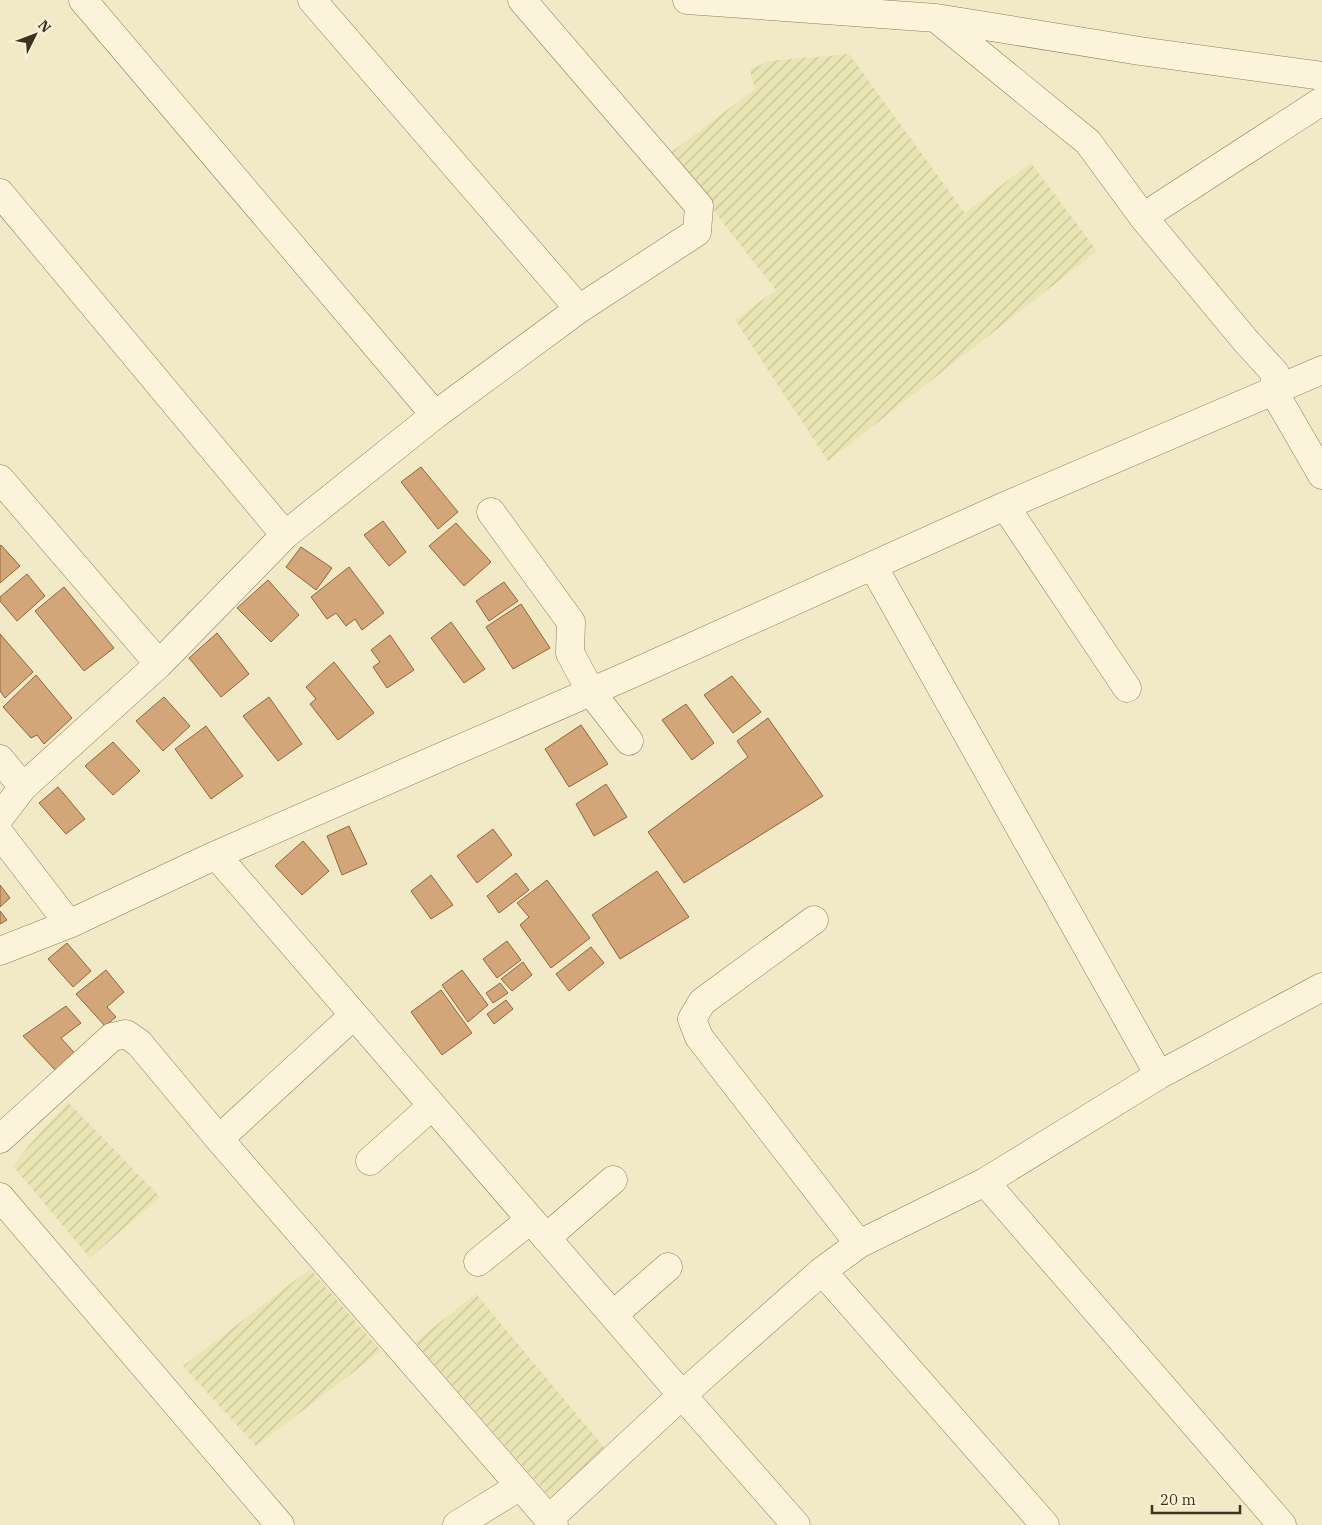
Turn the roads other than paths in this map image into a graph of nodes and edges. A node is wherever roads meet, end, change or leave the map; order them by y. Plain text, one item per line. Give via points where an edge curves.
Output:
1 (83, 0) edge
2 (312, 0) edge
3 (522, 0) edge
4 (687, 0) edge
5 (936, 18) junction
6 (1322, 76) edge
7 (1322, 101) edge
8 (0, 193) edge
9 (1144, 217) junction
10 (579, 309) junction
11 (1322, 370) edge
12 (1274, 392) junction
13 (435, 414) junction
14 (1322, 475) edge
15 (0, 479) edge
16 (1005, 506) junction
17 (492, 512) dead end
18 (286, 535) junction
19 (873, 566) junction
20 (160, 664) junction
21 (1127, 688) dead end
22 (591, 692) junction
23 (629, 741) dead end
24 (0, 759) edge
25 (24, 787) junction
26 (0, 817) edge
27 (0, 834) edge
28 (216, 855) junction
29 (814, 920) dead end
30 (69, 924) junction
31 (0, 951) edge
32 (1322, 987) edge
33 (354, 1015) junction
34 (1159, 1075) junction
35 (432, 1106) junction
36 (0, 1139) edge
37 (219, 1139) junction
38 (370, 1161) dead end
39 (613, 1180) dead end
40 (985, 1182) junction
41 (0, 1197) edge
42 (538, 1229) junction
43 (859, 1244) junction
44 (478, 1262) dead end
45 (668, 1267) dead end
46 (822, 1271) junction
47 (613, 1315) junction
48 (682, 1395) junction
49 (520, 1486) junction
50 (552, 1522) edge
51 (280, 1525) edge
52 (457, 1525) edge
53 (796, 1525) edge
54 (1045, 1525) edge
55 (1282, 1525) edge

1 - 13 street
2 - 10 street
3 - 10 street via 699,206 697,232
4 - 5 street
5 - 6 street
5 - 9 street via 1088,142
7 - 9 street
8 - 18 street
9 - 12 street via 1274,373
10 - 13 street
11 - 12 street
12 - 14 street
12 - 16 street
13 - 18 street
15 - 20 street
16 - 19 street
16 - 21 street
17 - 22 street via 571,622 570,653
18 - 20 street
19 - 22 street
19 - 34 street
20 - 25 street
22 - 23 street
22 - 28 street
24 - 25 street
25 - 26 street
27 - 30 street
28 - 30 street
28 - 33 street
29 - 43 street via 702,1002 692,1019 699,1037
30 - 31 street
32 - 34 street
33 - 35 street
33 - 37 street
34 - 40 street
35 - 38 street
35 - 42 street
36 - 37 street via 112,1037 126,1034
37 - 49 street
39 - 42 street
40 - 43 street
40 - 55 street
41 - 51 street
42 - 44 street
42 - 47 street
43 - 46 street
45 - 47 street
46 - 48 street
46 - 54 street
47 - 48 street
48 - 50 street
48 - 53 street
49 - 50 street
49 - 52 street

